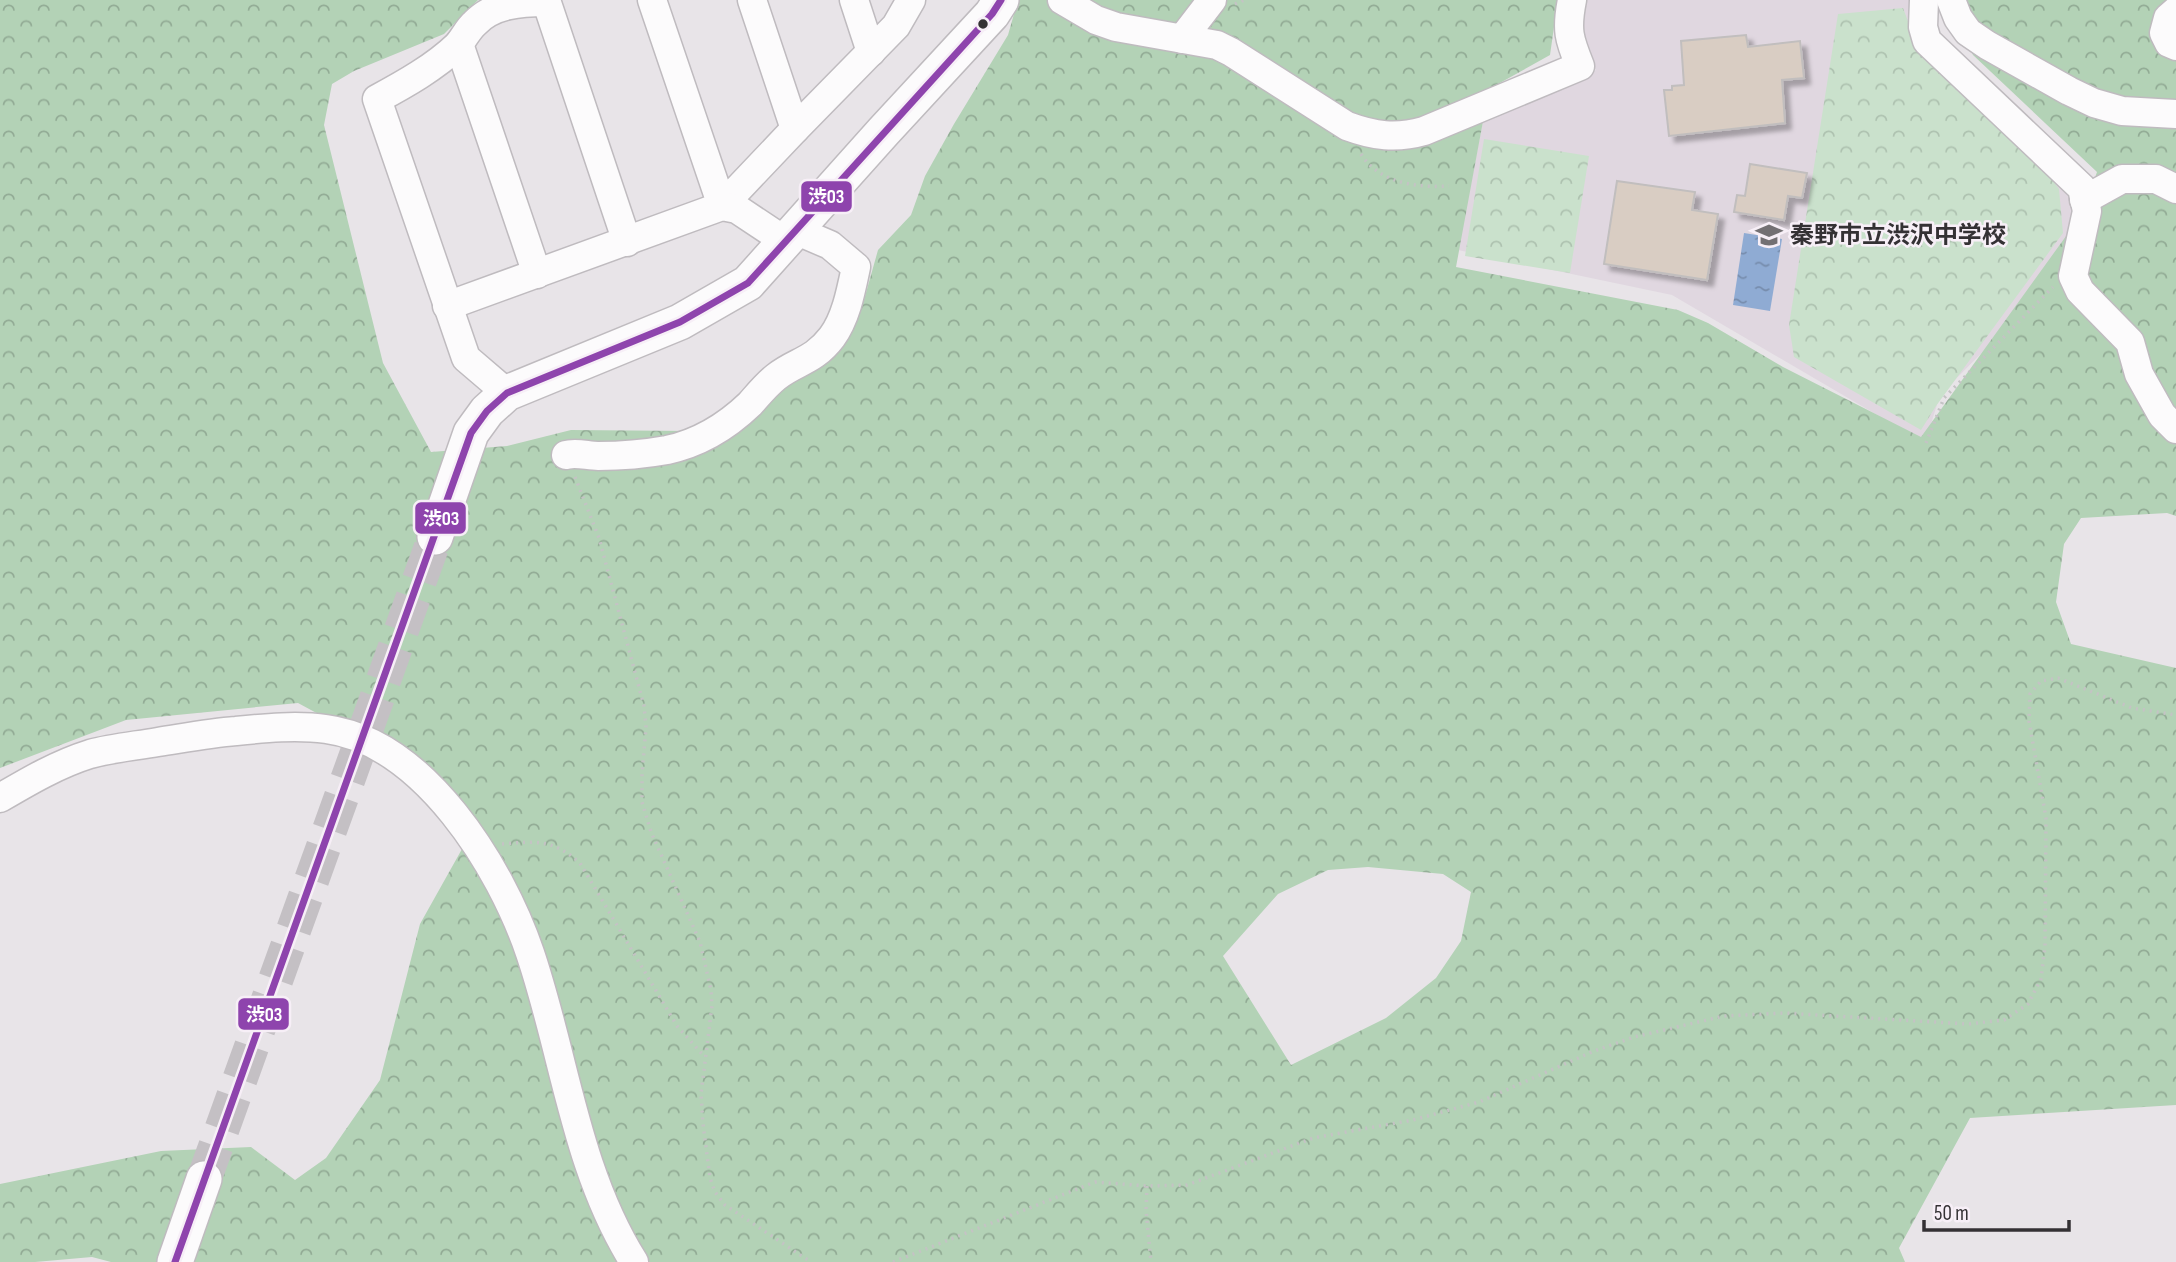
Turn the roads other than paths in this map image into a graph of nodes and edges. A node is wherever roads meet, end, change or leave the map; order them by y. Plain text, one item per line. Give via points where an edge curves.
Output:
1 (652, 0) edge
2 (752, 0) edge
3 (854, 0) edge
4 (911, 0) edge
5 (1001, 0) edge
6 (1062, 0) edge
7 (1212, 0) edge
8 (1572, 0) edge
9 (1924, 0) edge
10 (1951, 0) edge
11 (546, 1) edge
12 (2176, 11) edge
13 (1182, 39) junction
14 (458, 44) junction
15 (2176, 46) edge
16 (872, 52) junction
17 (2176, 114) edge
18 (795, 129) junction
19 (2176, 189) edge
20 (2084, 200) junction
21 (722, 206) junction
22 (790, 235) junction
23 (627, 242) junction
24 (537, 274) junction
25 (447, 306) junction
26 (507, 393) junction
27 (2176, 429) edge
28 (566, 455) road end
29 (435, 537) tunnel mouth
30 (0, 798) edge
31 (204, 1179) tunnel mouth
32 (175, 1262) edge
33 (634, 1262) edge

1 - 21 street
2 - 18 street
3 - 16 street
4 - 16 street via 896,26
5 - 22 main road
6 - 13 street via 1116,27
7 - 13 street
8 - 13 street via 1568,38 1580,66 1406,136 1364,133 1231,52
9 - 20 street via 1927,41 2082,188
10 - 17 street via 1968,32 2069,91 2122,111
11 - 14 street via 519,2 493,11 476,22
11 - 23 street
12 - 15 street via 2168,18 2164,33
14 - 24 street
14 - 25 street via 405,85 377,99
16 - 18 street
18 - 21 street
19 - 20 street via 2156,178 2122,179
20 - 27 street via 2087,211 2073,276 2080,291 2130,342 2139,374 2162,415
21 - 22 street
21 - 23 street
22 - 26 main road via 748,283 680,322
22 - 28 street via 830,245 856,267 841,320 820,351 777,376 731,421 703,439 640,453
23 - 24 street
24 - 25 street
25 - 26 street via 466,358
26 - 29 main road via 486,411 471,433
30 - 33 street via 89,755 264,728 326,729 356,737 412,769 443,800 480,851 513,909 589,1166
31 - 32 main road

